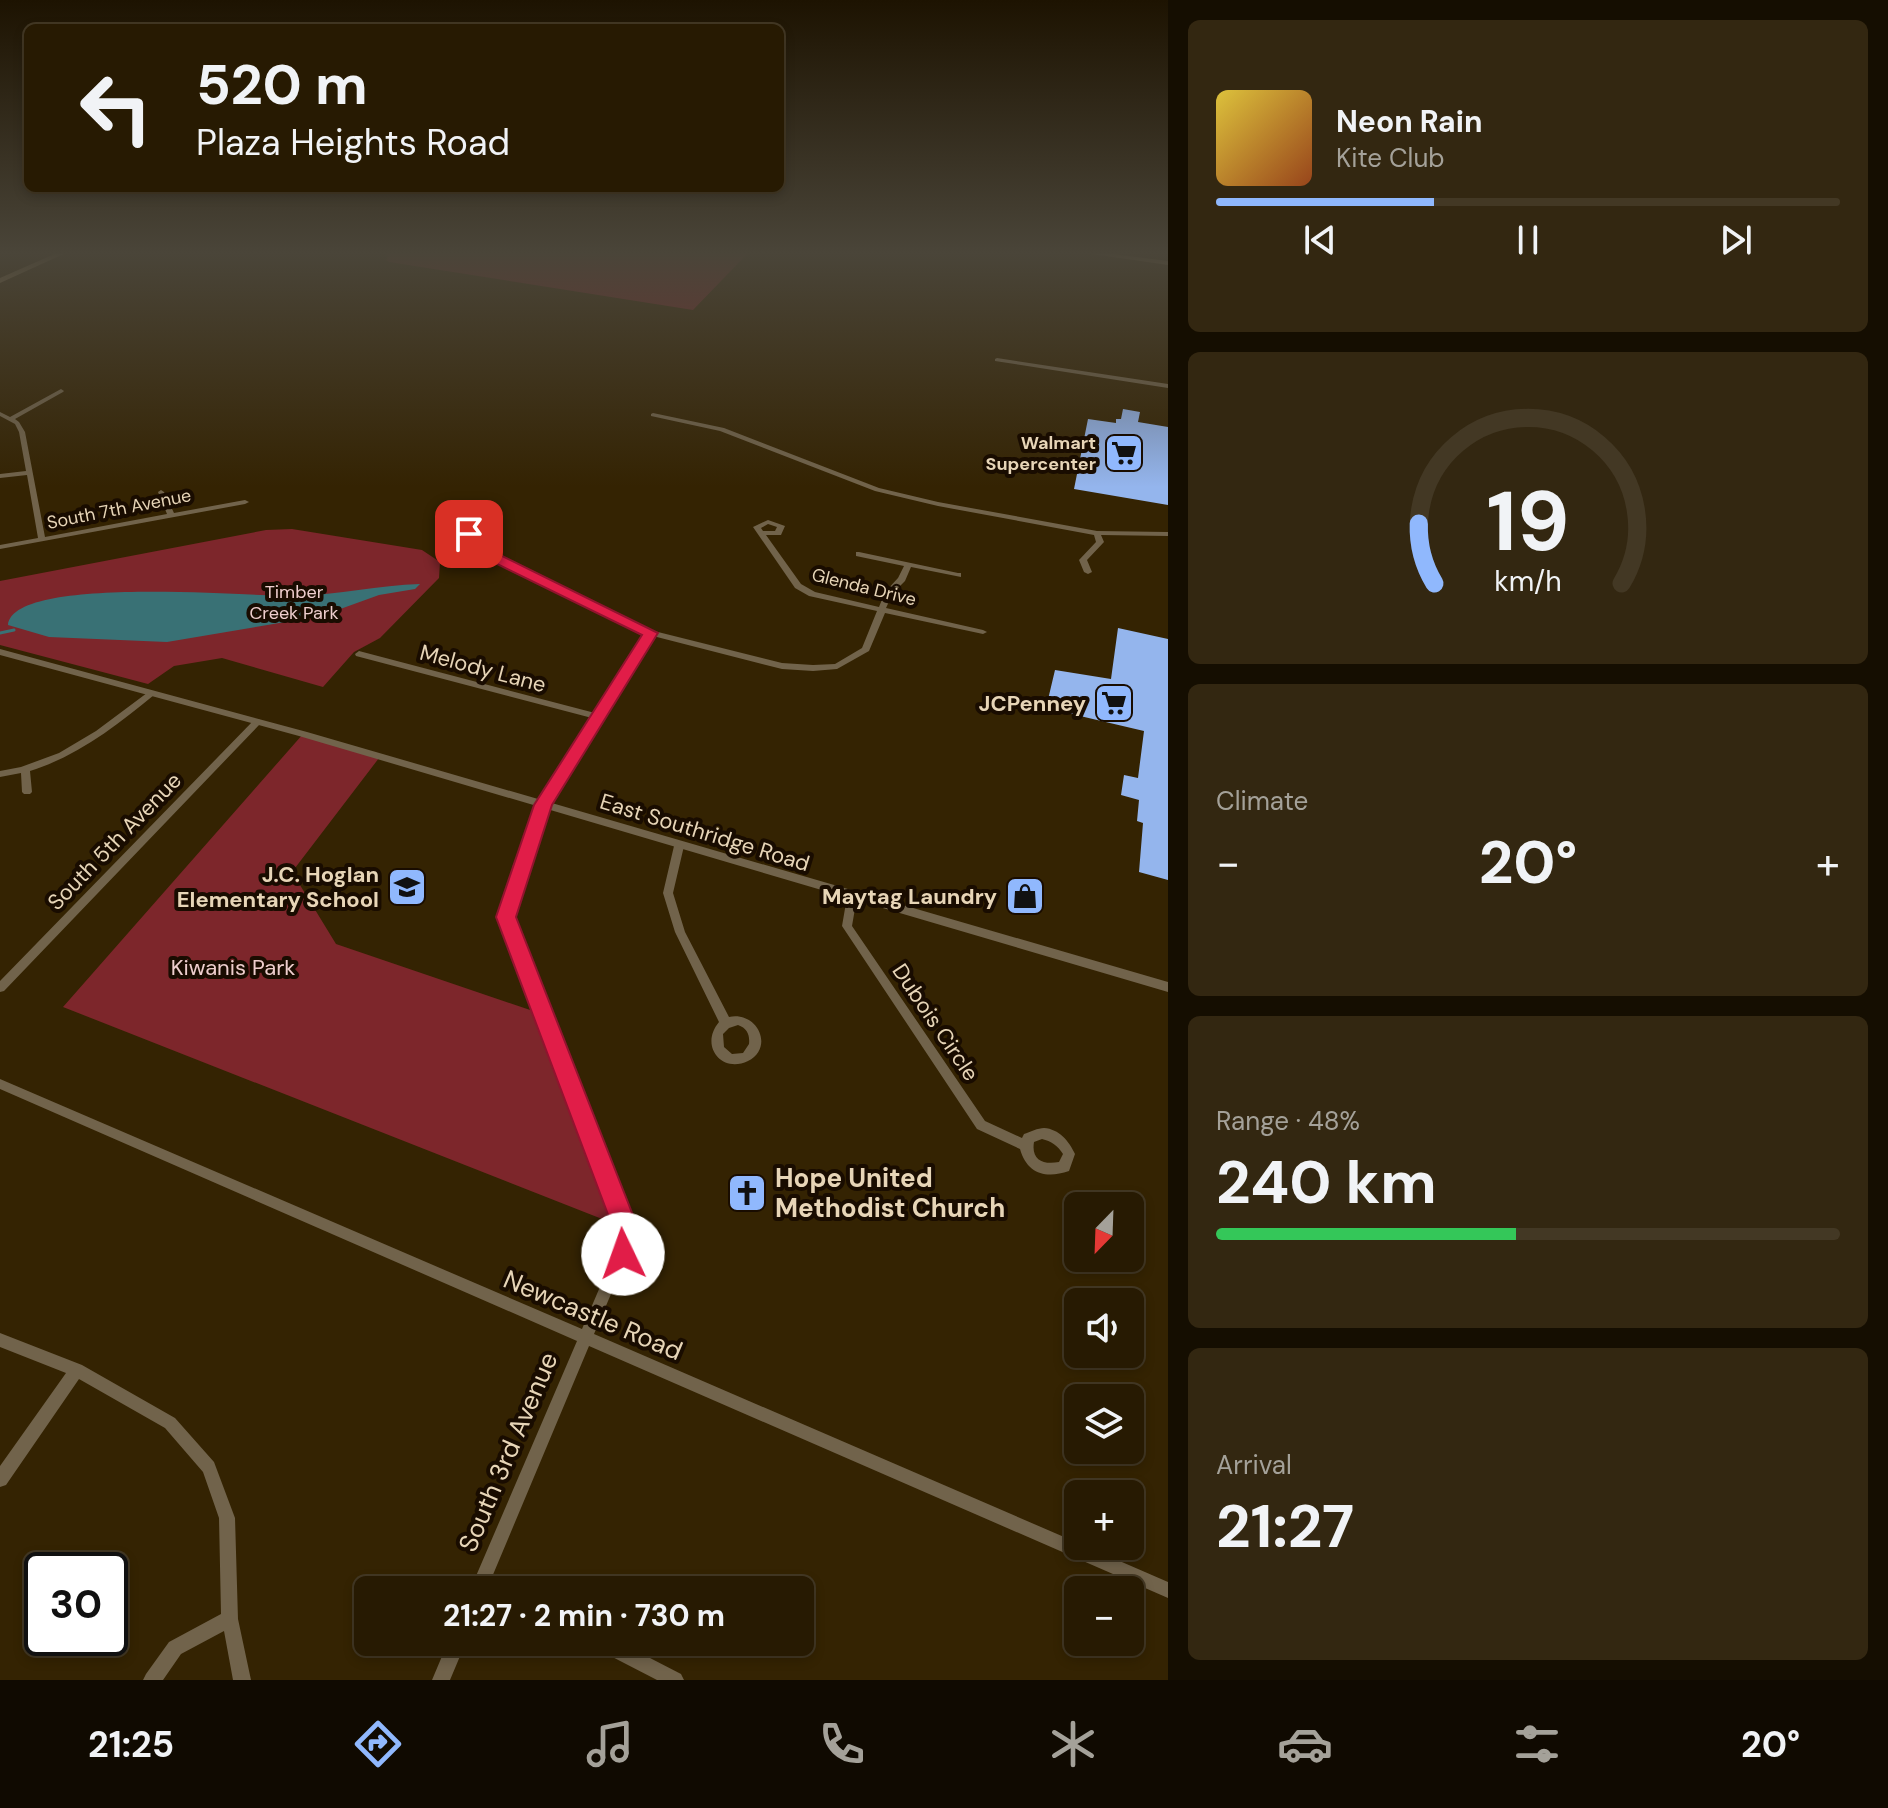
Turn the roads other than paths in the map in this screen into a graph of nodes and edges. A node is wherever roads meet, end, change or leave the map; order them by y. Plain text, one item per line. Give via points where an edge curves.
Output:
1 (997, 360) dead end
2 (1168, 386) edge
3 (61, 391) dead end
4 (0, 414) edge
5 (653, 415) dead end
6 (11, 419) junction
7 (29, 473) junction
8 (0, 476) edge
9 (161, 492) dead end
10 (245, 502) dead end
11 (171, 515) junction
12 (764, 533) dead end
13 (1097, 533) junction
14 (469, 534) dead end
15 (1168, 534) edge
16 (42, 540) junction
17 (0, 547) edge
18 (859, 554) dead end
19 (908, 564) junction
20 (1088, 572) dead end
21 (958, 575) dead end
22 (882, 610) junction
23 (983, 632) dead end
24 (651, 633) junction
25 (0, 652) edge
26 (359, 654) dead end
27 (151, 693) junction
28 (598, 717) junction
29 (257, 722) junction
30 (25, 770) junction
31 (0, 774) edge
32 (27, 792) dead end
33 (543, 805) junction
34 (679, 846) junction
35 (852, 897) junction
36 (1168, 987) edge
37 (0, 988) edge
38 (726, 1024) dead end
39 (0, 1084) edge
40 (1025, 1145) dead end
41 (585, 1338) junction
42 (0, 1340) edge
43 (77, 1370) junction
44 (0, 1479) edge
45 (484, 1576) edge
46 (1168, 1590) edge
47 (230, 1619) junction
48 (451, 1656) edge
49 (628, 1656) edge
50 (152, 1680) edge
51 (242, 1680) edge
52 (441, 1680) edge
53 (675, 1680) edge

1 - 2 street
3 - 6 street
4 - 6 street
5 - 13 street via 735,434 877,490
6 - 7 street via 22,432
7 - 8 street
7 - 16 street
9 - 11 street
10 - 11 street, South 7th Avenue
11 - 16 street, South 7th Avenue
12 - 22 street, Glenda Drive via 798,586
13 - 15 street
13 - 20 street via 1100,542 1083,560
14 - 24 street via 494,557
16 - 17 street, South 7th Avenue
18 - 19 street
19 - 21 street
19 - 22 street
22 - 23 street, Glenda Drive
22 - 24 street via 866,649 837,666 782,666
24 - 28 street, South 3rd Avenue
25 - 27 street, East Southridge Road
26 - 28 street, Melody Lane
27 - 29 street, East Southridge Road
27 - 30 street via 77,750
28 - 33 street, South 3rd Avenue
29 - 33 street, East Southridge Road
29 - 37 street, South 5th Avenue
30 - 31 street
30 - 32 street
33 - 34 street, East Southridge Road
33 - 41 street, South 3rd Avenue via 506,917 627,1240
34 - 35 street, East Southridge Road
34 - 38 street via 668,893 680,932
35 - 36 street, East Southridge Road
35 - 40 street, Dubois Circle via 847,926 981,1125
39 - 41 street, Newcastle Road
41 - 45 street, South 3rd Avenue
41 - 46 street, Newcastle Road
42 - 43 street
43 - 44 street
43 - 47 street via 170,1423 209,1467 227,1518
47 - 50 street via 175,1648
47 - 51 street
48 - 52 street
49 - 53 street

